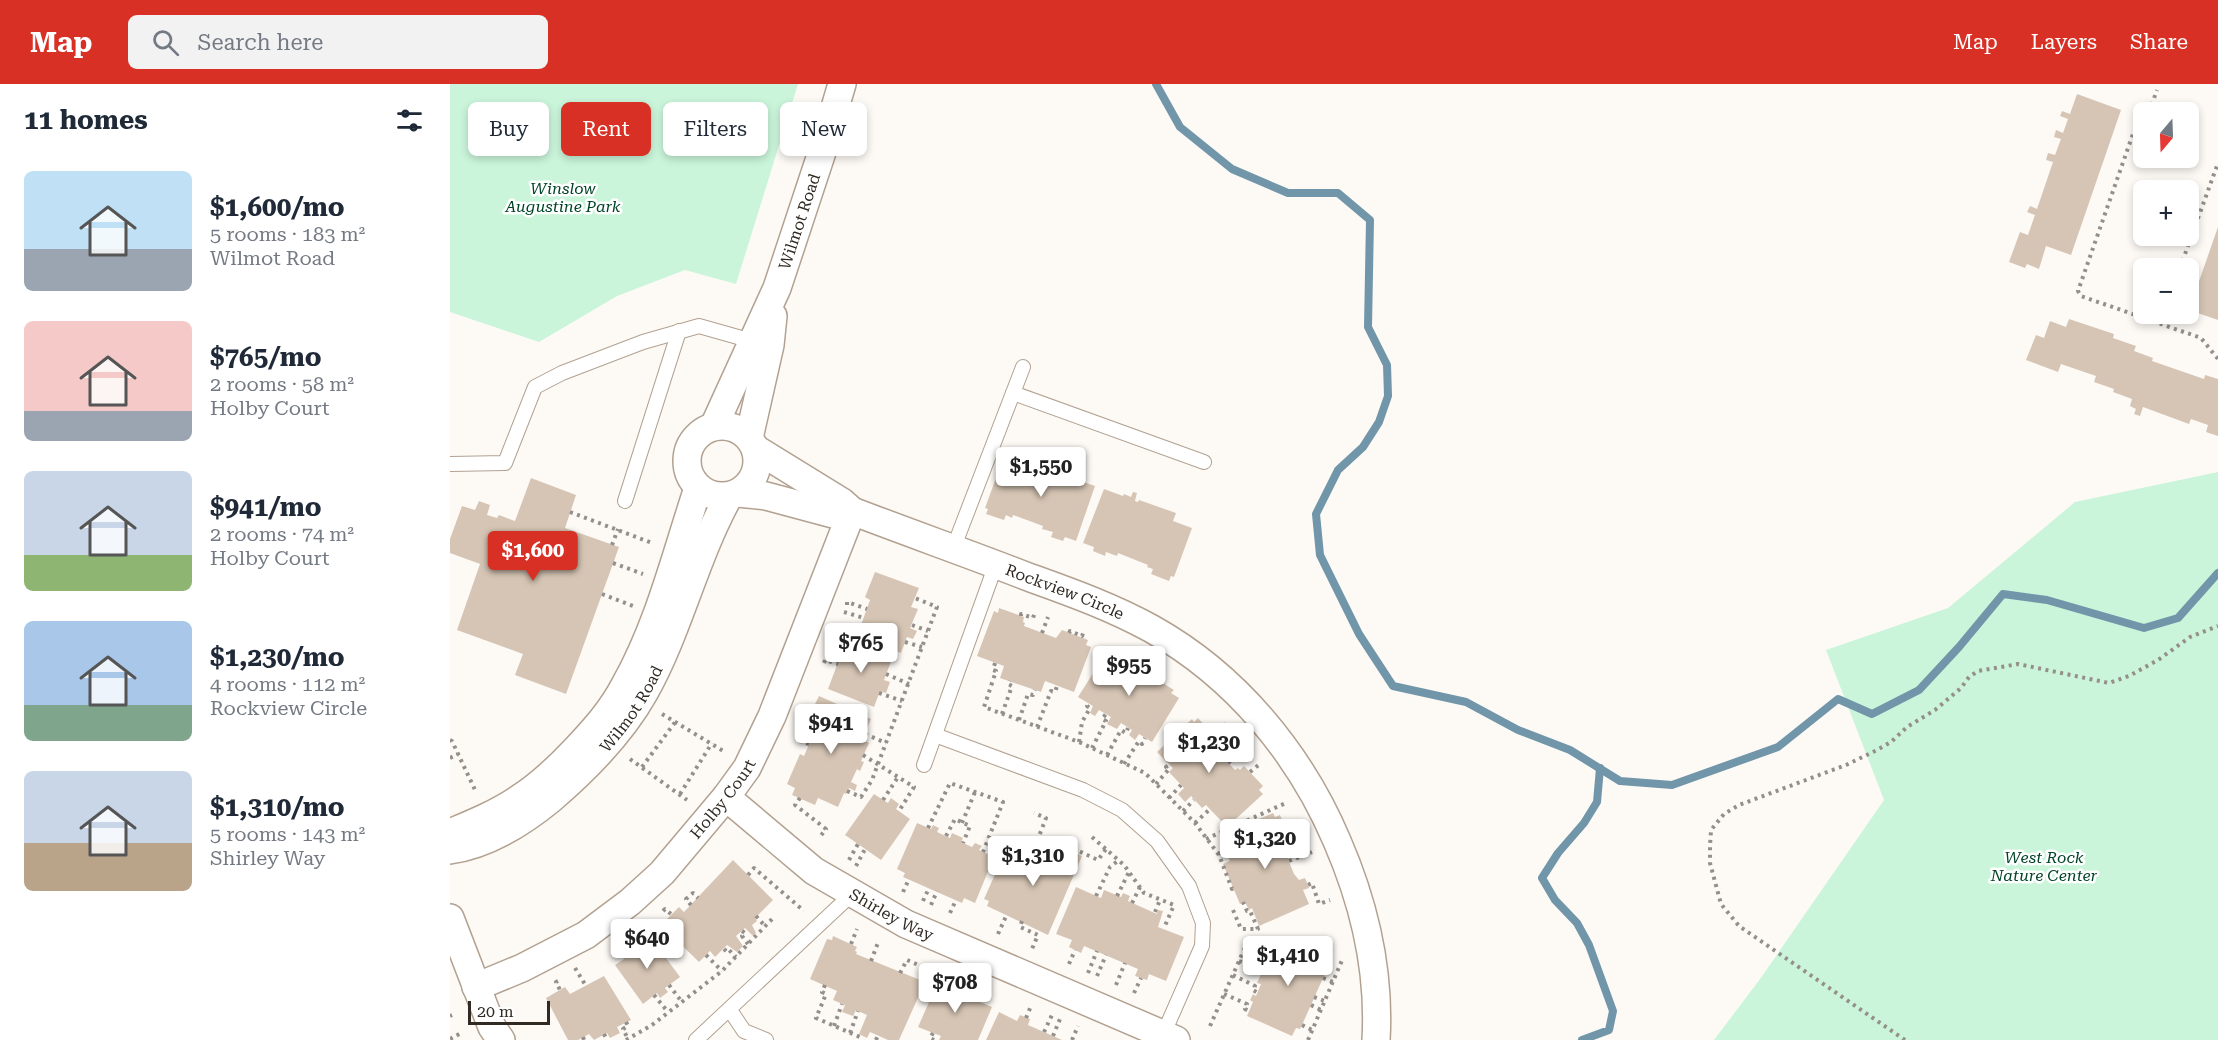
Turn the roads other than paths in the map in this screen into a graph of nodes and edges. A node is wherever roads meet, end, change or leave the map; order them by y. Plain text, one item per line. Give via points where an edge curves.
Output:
1 (842, 84) edge
2 (777, 288) junction
3 (679, 332) junction
4 (752, 341) junction
5 (1023, 367) dead end
6 (1013, 393) junction
7 (714, 426) junction
8 (752, 444) junction
9 (1204, 462) dead end
10 (450, 464) edge
11 (698, 488) junction
12 (733, 495) junction
13 (625, 501) dead end
14 (852, 511) junction
15 (953, 549) junction
16 (996, 564) junction
17 (935, 735) junction
18 (924, 765) dead end
19 (726, 798) junction
20 (450, 833) edge
21 (450, 850) edge
22 (852, 894) junction
23 (450, 918) edge
24 (476, 987) junction
25 (730, 1010) junction
26 (1169, 1037) edge
27 (501, 1040) edge
28 (696, 1040) edge
29 (766, 1040) edge
30 (1376, 1040) edge

1 - 2 street, Wilmot Road
2 - 4 street, Wilmot Road
2 - 8 street, Wilmot Road
3 - 4 lane via 699,326
3 - 10 lane via 633,346 534,387 505,463
3 - 13 lane
4 - 7 street, Wilmot Road
5 - 6 lane
6 - 9 lane
6 - 15 lane
7 - 8 street via 733,428
7 - 11 street via 700,433 688,452 689,475
8 - 12 street via 757,466 751,482
8 - 14 street, Rockview Circle
11 - 12 street via 707,494
11 - 20 street, Wilmot Road via 649,636 610,709 552,774 520,798
12 - 14 street, Rockview Circle via 766,496 833,514
12 - 21 street, Wilmot Road via 713,525 667,644 644,694 626,720 590,764 538,810 481,841
14 - 15 street, Rockview Circle
14 - 19 street, Holby Court via 771,716 747,768
15 - 16 street, Rockview Circle
16 - 17 lane
16 - 30 street, Rockview Circle via 1107,606 1154,630 1231,686 1261,717 1324,809 1345,858 1370,949
17 - 18 lane
17 - 26 lane via 1083,789 1122,810 1157,841 1189,886 1203,923 1202,946
19 - 22 street, Shirley Way via 814,871
19 - 24 street, Holby Court via 662,873 630,902 586,935
22 - 25 lane
22 - 26 street, Shirley Way via 906,924
23 - 24 street
24 - 27 street
25 - 28 lane
25 - 29 lane via 744,1030

